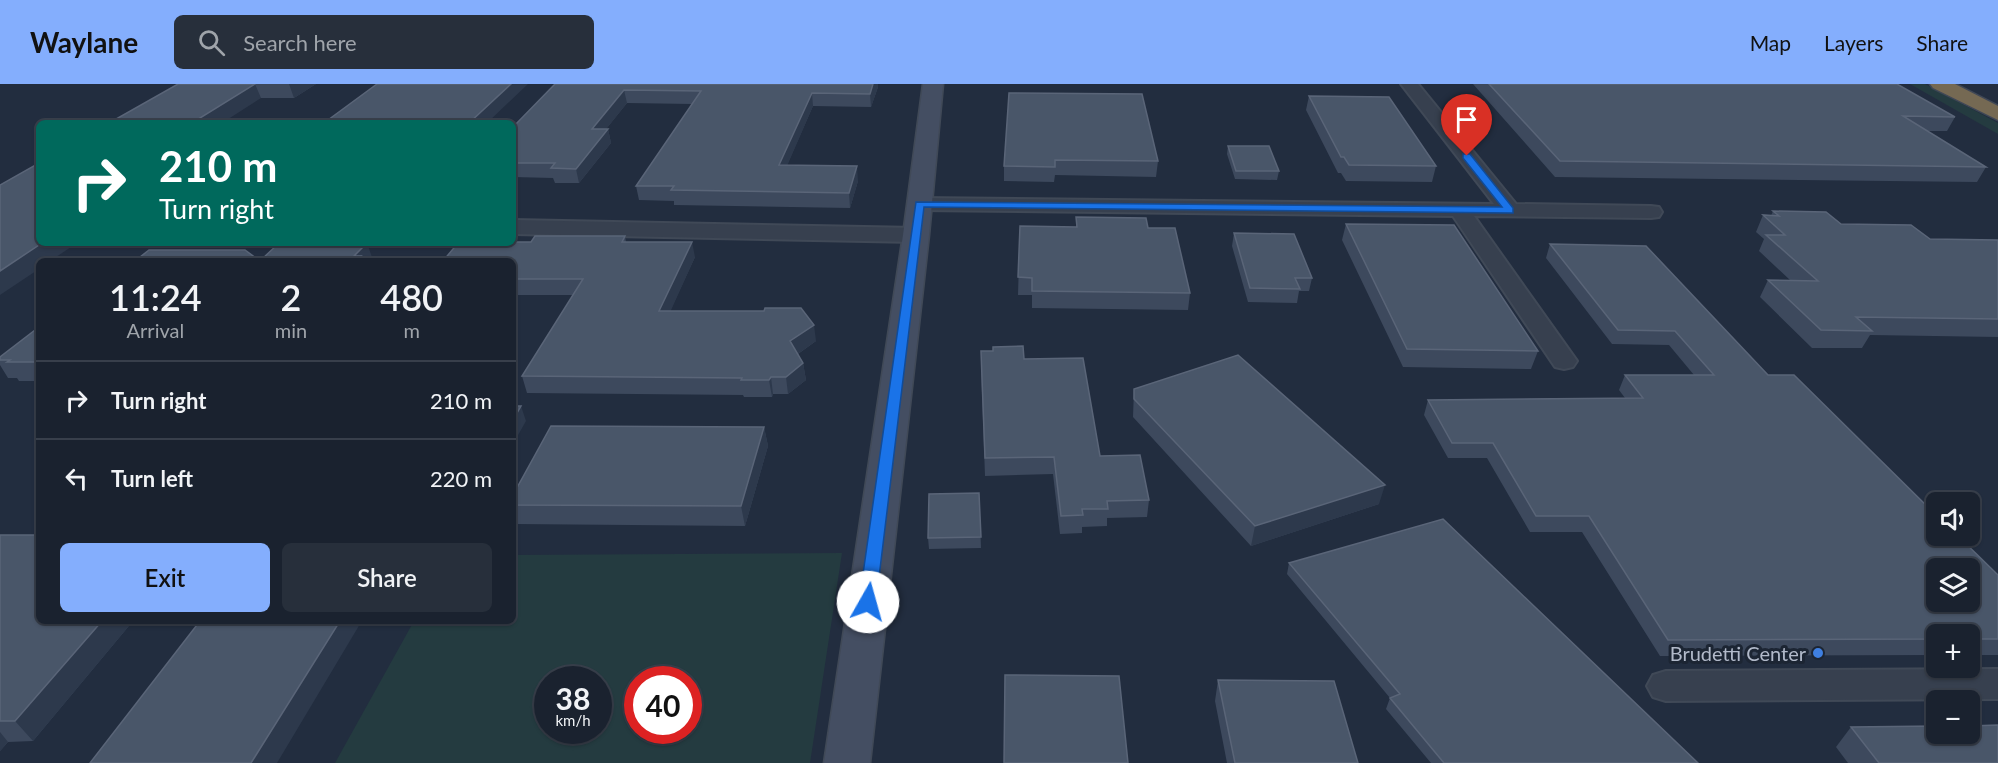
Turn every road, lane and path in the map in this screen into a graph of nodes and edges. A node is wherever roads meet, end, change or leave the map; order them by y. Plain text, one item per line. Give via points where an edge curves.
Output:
1 (933, 84) edge
2 (1409, 84) edge
3 (1941, 84) edge
4 (1959, 84) edge
5 (1998, 104) edge
6 (1998, 114) edge
7 (1459, 210) junction
8 (1510, 211) junction
9 (1650, 212) dead end
10 (918, 219) junction
11 (516, 227) edge
12 (1564, 361) dead end
13 (1998, 684) edge
14 (1666, 686) dead end
15 (847, 763) edge

1 - 10 street
2 - 8 street
3 - 6 highway
4 - 5 highway
7 - 8 street
7 - 10 street
7 - 12 street
8 - 9 street
10 - 11 street
10 - 15 street
13 - 14 street

